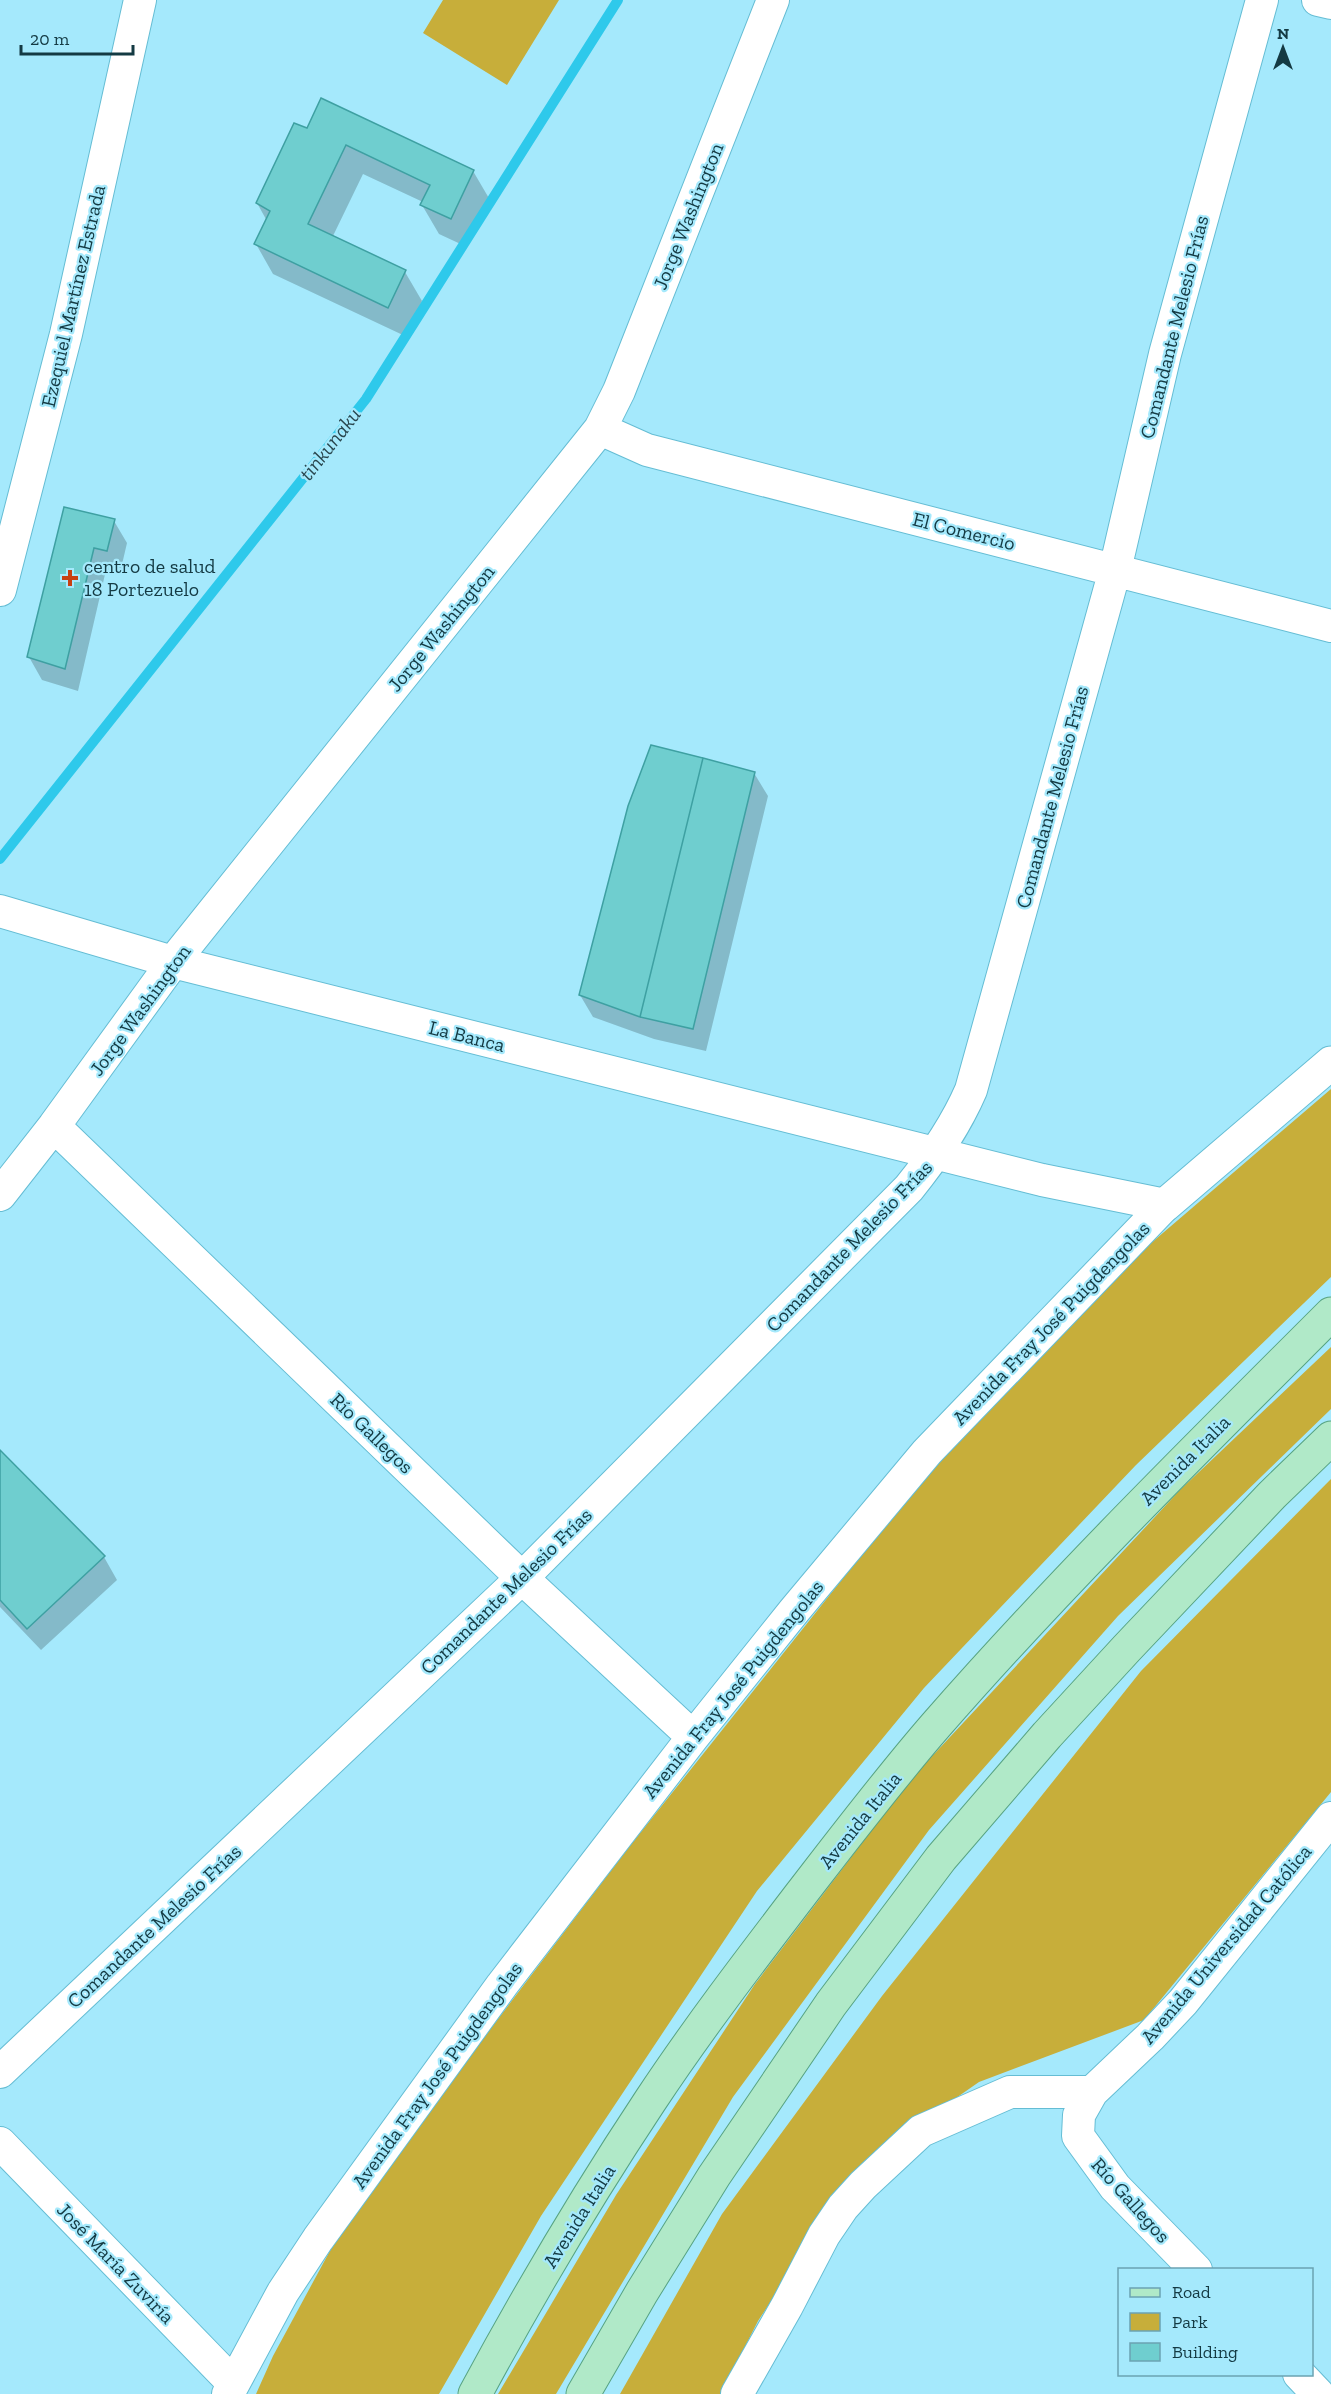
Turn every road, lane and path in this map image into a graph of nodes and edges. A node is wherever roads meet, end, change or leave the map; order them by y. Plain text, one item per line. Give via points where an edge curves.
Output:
1 (140, 0) edge
2 (773, 0) edge
3 (1262, 0) edge
4 (1318, 0) edge
5 (1331, 3) edge
6 (600, 429) junction
7 (1115, 570) junction
8 (0, 590) edge
9 (1331, 626) edge
10 (0, 911) edge
11 (173, 962) junction
12 (1331, 1063) edge
13 (54, 1126) junction
14 (937, 1154) junction
15 (0, 1195) edge
16 (1165, 1205) junction
17 (1331, 1314) edge
18 (1331, 1438) edge
19 (522, 1578) junction
20 (693, 1737) junction
21 (1331, 1818) edge
22 (0, 2072) edge
23 (1092, 2092) junction
24 (0, 2143) edge
25 (1194, 2268) edge
26 (1301, 2376) edge
27 (231, 2389) edge
28 (475, 2394) edge
29 (583, 2394) edge
30 (736, 2394) edge
31 (1318, 2394) edge

1 - 8 street, Ezequiel Martínez Estrada via 66,334
2 - 6 street, Jorge Washington via 619,391
3 - 7 street, Comandante Melesio Frías via 1165,354
4 - 5 street
6 - 7 street, El Comercio via 647,450
6 - 11 street, Jorge Washington
7 - 9 street, El Comercio
7 - 14 street, Comandante Melesio Frías via 971,1090
10 - 11 street, La Banca
11 - 13 street, Jorge Washington
11 - 14 street, La Banca
12 - 16 street, Avenida Fray José Puigdengolas
13 - 15 street, Jorge Washington
13 - 19 street, Río Gallegos
14 - 16 street, La Banca
14 - 19 street, Comandante Melesio Frías via 909,1188
16 - 20 street, Avenida Fray José Puigdengolas via 927,1452
17 - 28 main road, Avenida Italia via 1038,1613 935,1727 847,1834 650,2101 571,2227
18 - 29 main road via 1126,1648 941,1858 831,2004 714,2176
19 - 20 street, Río Gallegos
19 - 22 street, Comandante Melesio Frías
20 - 27 street, Avenida Fray José Puigdengolas via 502,1985 318,2240 283,2292
21 - 23 street, Avenida Universidad Católica via 1183,2002
23 - 25 street, Río Gallegos via 1080,2115 1078,2136 1115,2187
23 - 30 street via 1010,2092 921,2131 843,2206
24 - 27 street, José María Zuviría
26 - 31 street

